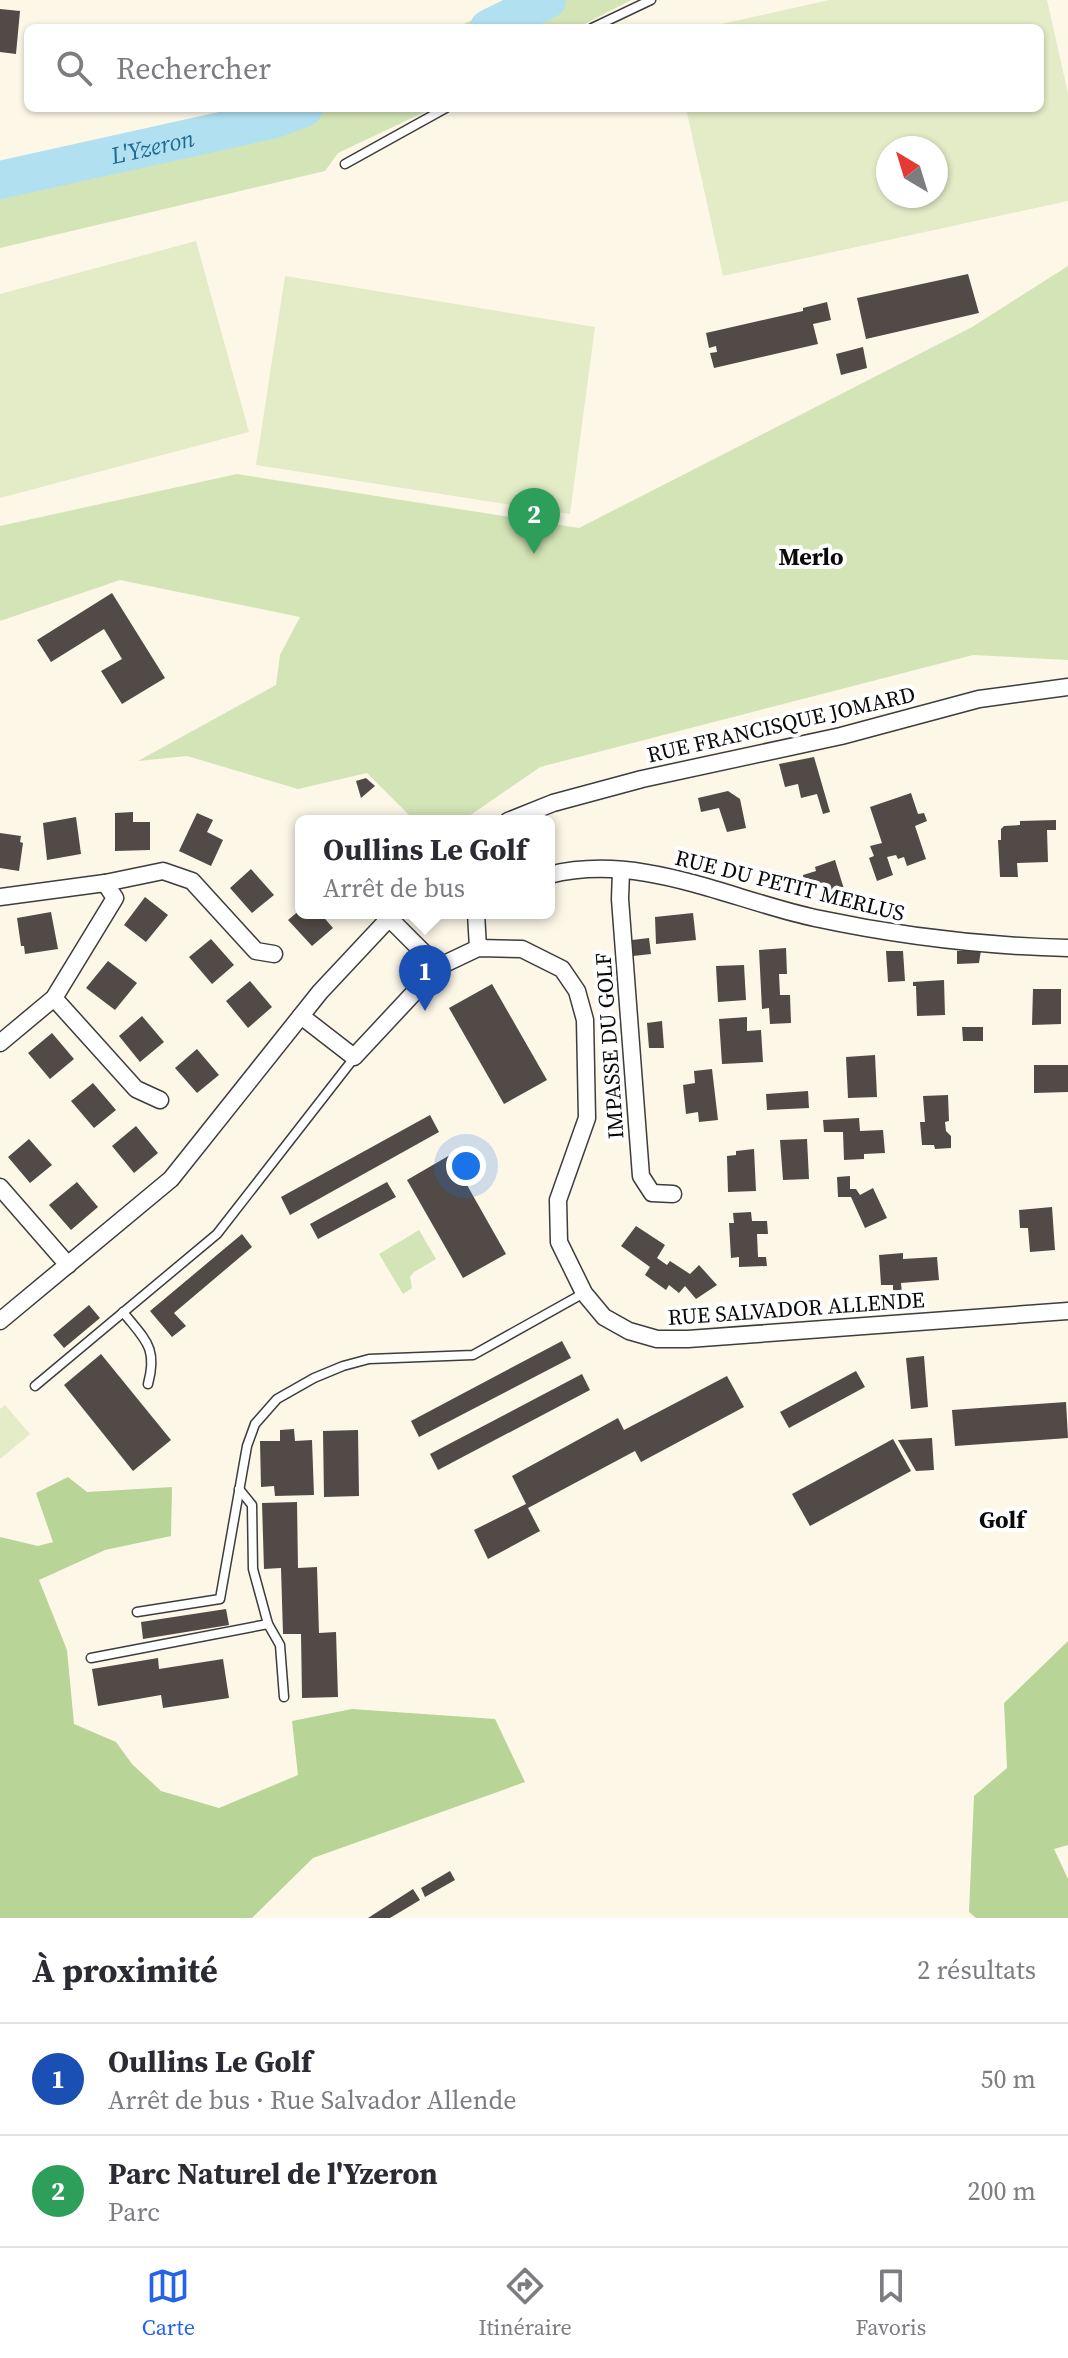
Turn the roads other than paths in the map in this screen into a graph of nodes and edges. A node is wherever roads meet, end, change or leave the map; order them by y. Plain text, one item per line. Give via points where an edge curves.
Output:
1 (651, 0) edge
2 (600, 24) edge
3 (439, 112) edge
4 (345, 164) dead end
5 (1068, 687) edge
6 (525, 815) edge
7 (621, 871) junction
8 (555, 874) edge
9 (105, 883) junction
10 (0, 897) edge
11 (389, 919) edge
12 (395, 919) edge
13 (476, 919) edge
14 (478, 948) junction
15 (1068, 948) edge
16 (274, 954) dead end
17 (438, 967) junction
18 (54, 998) junction
19 (301, 1016) junction
20 (0, 1043) edge
21 (354, 1057) junction
22 (160, 1100) dead end
23 (0, 1187) edge
24 (673, 1194) dead end
25 (68, 1265) junction
26 (584, 1293) junction
27 (1068, 1311) edge
28 (123, 1312) junction
29 (0, 1321) edge
30 (148, 1384) dead end
31 (35, 1386) dead end
32 (239, 1489) junction
33 (137, 1612) dead end
34 (268, 1624) junction
35 (91, 1658) dead end
36 (284, 1697) dead end

1 - 2 lane
3 - 4 lane
5 - 6 street, RUE FRANCISQUE JOMARD via 979,699 583,794
7 - 8 street, RUE DU PETIT MERLUS
7 - 15 street, RUE DU PETIT MERLUS via 681,878 810,917 895,935
7 - 24 street, IMPASSE DU GOLF via 641,1176 652,1193
9 - 10 street
9 - 16 street via 163,871 192,881 256,951
9 - 18 street via 115,898
11 - 19 street
12 - 17 street
13 - 14 street
14 - 17 street, RUE SALVADOR ALLENDE
14 - 26 street, RUE SALVADOR ALLENDE via 522,949 562,969 577,991 585,1020 587,1118 558,1200 559,1242
17 - 21 street, RUE SALVADOR ALLENDE
18 - 20 street
18 - 22 street via 136,1089
19 - 21 street
19 - 25 street via 171,1179
21 - 28 lane via 217,1234
23 - 25 street
25 - 29 street
26 - 27 street, RUE SALVADOR ALLENDE via 604,1317 657,1339
26 - 32 lane via 473,1355 369,1359 314,1378 277,1399 255,1424
28 - 30 lane via 148,1344 153,1363
28 - 31 lane
32 - 33 lane via 220,1599
32 - 34 lane via 252,1505 253,1569
34 - 35 lane
34 - 36 lane via 280,1645

